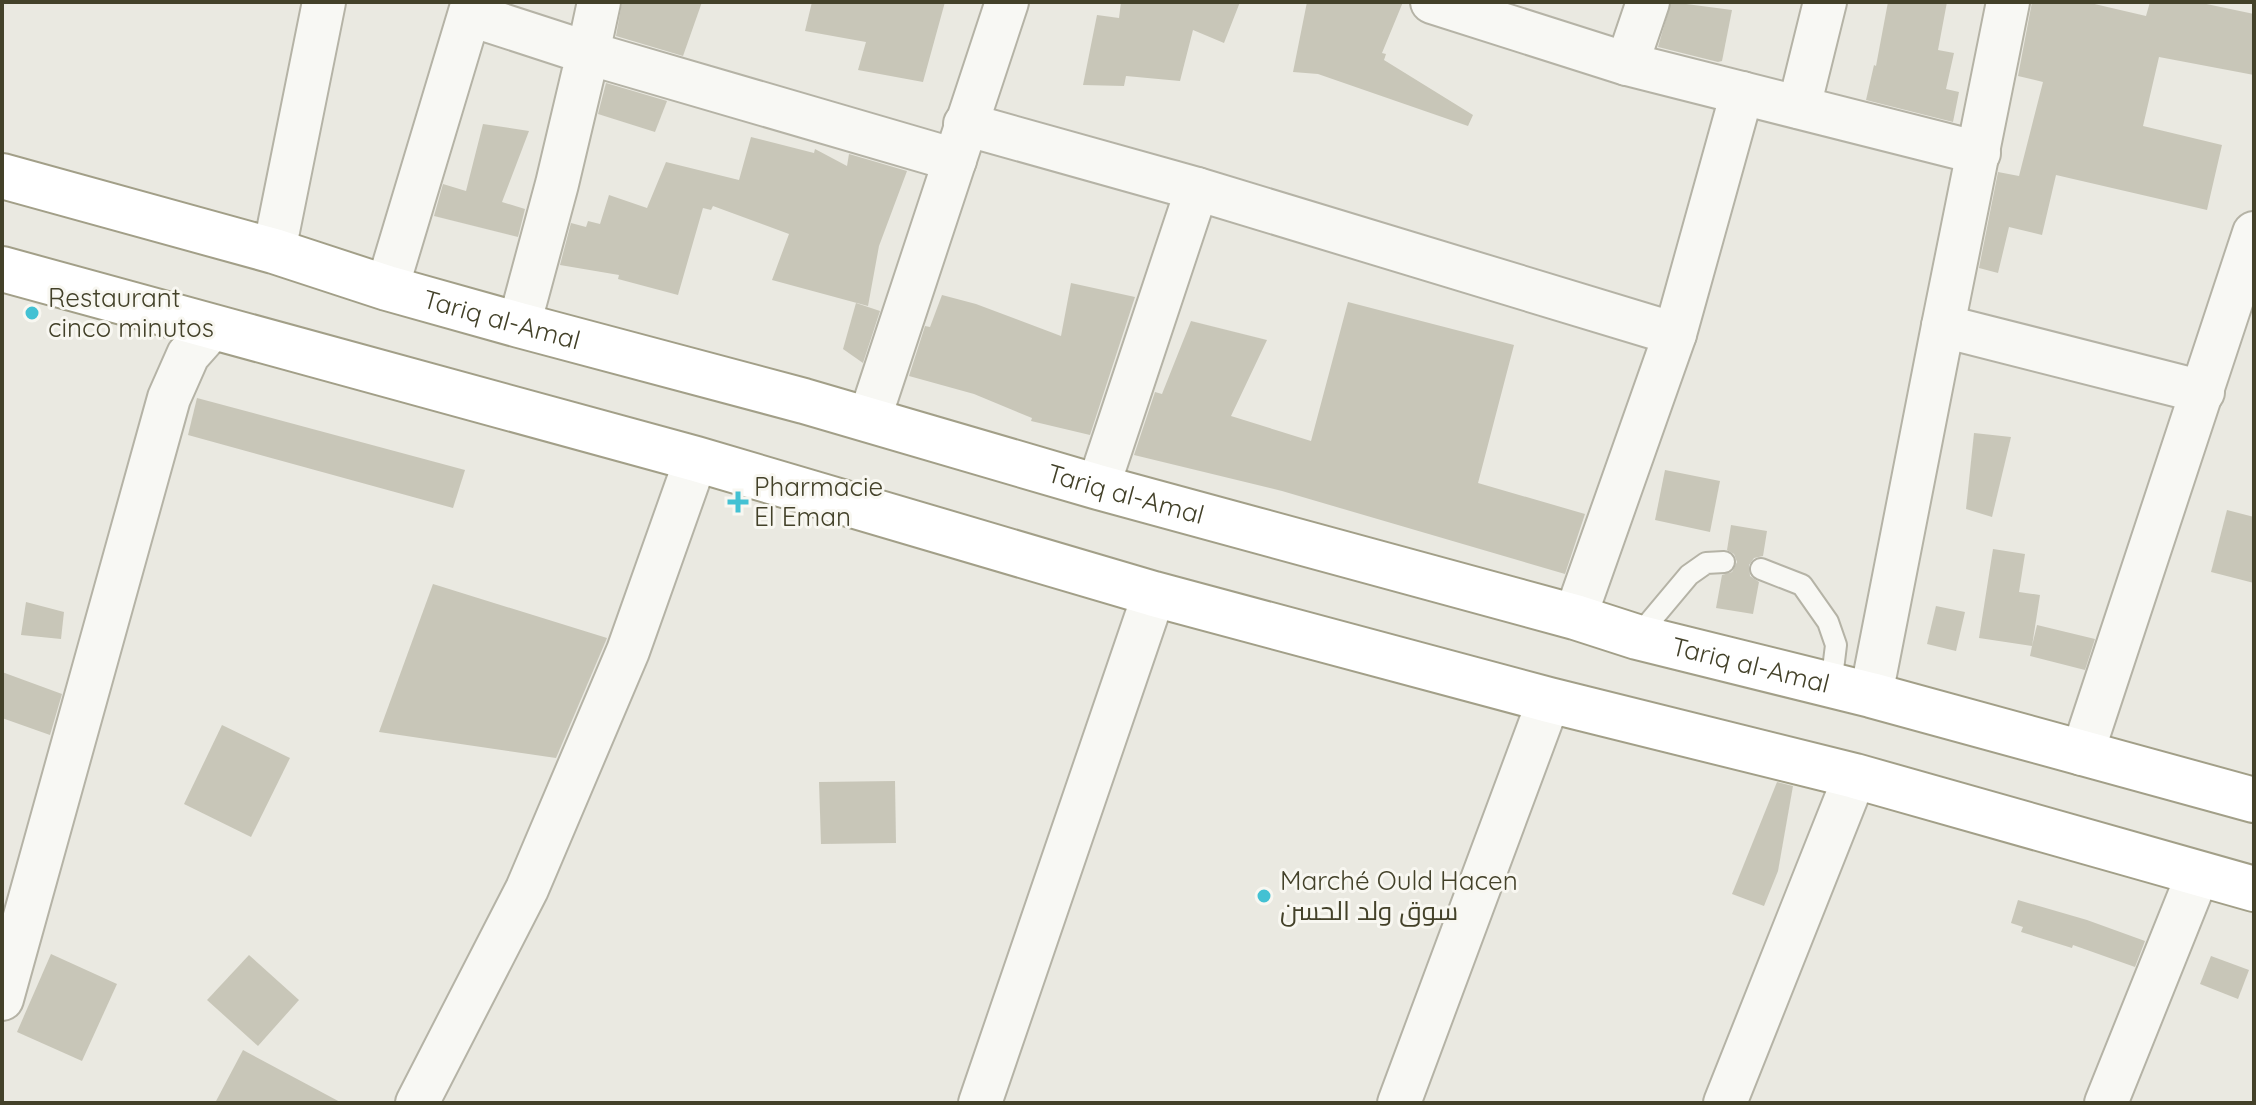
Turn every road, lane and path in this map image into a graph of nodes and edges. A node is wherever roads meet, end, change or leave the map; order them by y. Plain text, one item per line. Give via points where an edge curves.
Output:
1 (324, 2) edge
2 (599, 2) edge
3 (1007, 2) edge
4 (1432, 2) edge
5 (1648, 2) edge
6 (1825, 2) edge
7 (2008, 2) edge
8 (472, 8) edge
9 (588, 53) junction
10 (1627, 64) junction
11 (1742, 93) junction
12 (1799, 107) junction
13 (960, 142) junction
14 (1979, 153) junction
15 (2, 176) edge
16 (1197, 189) junction
17 (2254, 233) edge
18 (274, 251) junction
19 (2, 269) edge
20 (387, 288) junction
21 (519, 325) junction
22 (1943, 326) junction
23 (212, 328) junction
24 (1675, 334) junction
25 (2203, 392) junction
26 (869, 420) junction
27 (696, 459) junction
28 (1098, 487) junction
29 (1724, 562) dead end
30 (1761, 569) dead end
31 (1154, 594) junction
32 (1575, 617) junction
33 (1637, 637) junction
34 (1851, 691) junction
35 (1549, 700) junction
36 (2082, 754) junction
37 (1855, 776) junction
38 (2254, 800) edge
39 (2198, 874) junction
40 (2254, 889) edge
41 (2, 999) edge
42 (417, 1103) edge
43 (980, 1103) edge
44 (1399, 1103) edge
45 (1725, 1103) edge
46 (2106, 1103) edge

1 - 18 street
2 - 9 street
3 - 13 street
4 - 10 street
5 - 10 street
6 - 12 street
7 - 14 street
8 - 9 street
8 - 20 street
9 - 13 street
9 - 21 street
10 - 11 street
11 - 12 street
11 - 24 street
12 - 14 street
13 - 16 street
13 - 26 street
14 - 22 street
15 - 18 highway, Tariq al-Amal
16 - 24 street
16 - 28 street
17 - 25 street
18 - 20 highway, Tariq al-Amal
19 - 23 highway
20 - 21 highway, Tariq al-Amal
21 - 26 highway, Tariq al-Amal
22 - 25 street
22 - 34 street
23 - 27 highway
23 - 41 street via 188,355 169,398
24 - 32 street
25 - 36 street
26 - 28 highway, Tariq al-Amal
27 - 31 highway
27 - 42 street via 628,651 527,889
28 - 32 highway, Tariq al-Amal
29 - 33 lane via 1706,563 1689,575
30 - 34 lane via 1802,585 1828,622
31 - 35 highway
31 - 43 street
32 - 33 highway, Tariq al-Amal
33 - 34 highway, Tariq al-Amal
34 - 36 highway, Tariq al-Amal
35 - 37 highway
35 - 44 street
36 - 38 highway, Tariq al-Amal
37 - 39 highway
37 - 45 street
39 - 40 highway
39 - 46 street

